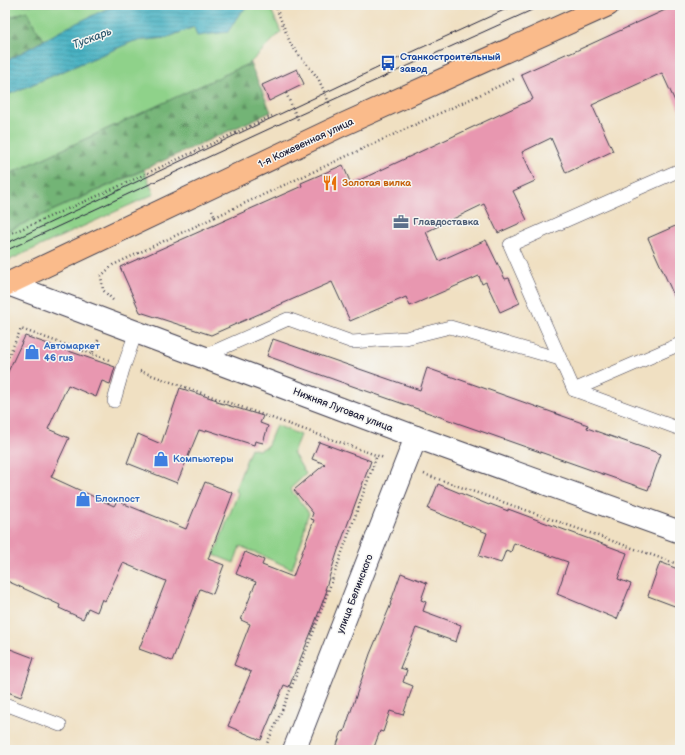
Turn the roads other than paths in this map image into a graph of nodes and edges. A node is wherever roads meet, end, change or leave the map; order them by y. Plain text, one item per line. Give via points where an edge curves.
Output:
1 (608, 5) edge
2 (680, 170) edge
3 (6, 284) edge
4 (136, 332) junction
5 (680, 344) edge
6 (202, 357) junction
7 (560, 359) junction
8 (574, 390) junction
9 (114, 401) dead end
10 (680, 429) edge
11 (416, 437) junction
12 (680, 532) edge
13 (5, 704) edge
14 (60, 725) dead end
15 (294, 750) edge

1 - 3 main road, 1-я Кожевенная улица via 340,126
2 - 7 lane via 510,245
3 - 4 street, Нижняя Луговая улица
4 - 6 street, Нижняя Луговая улица
4 - 9 lane
5 - 8 lane
6 - 7 lane via 288,319 352,342 406,338 450,327
6 - 11 street, Нижняя Луговая улица
7 - 8 lane
8 - 10 lane
11 - 12 street, Нижняя Луговая улица
11 - 15 street, улица Белинского
13 - 14 lane

